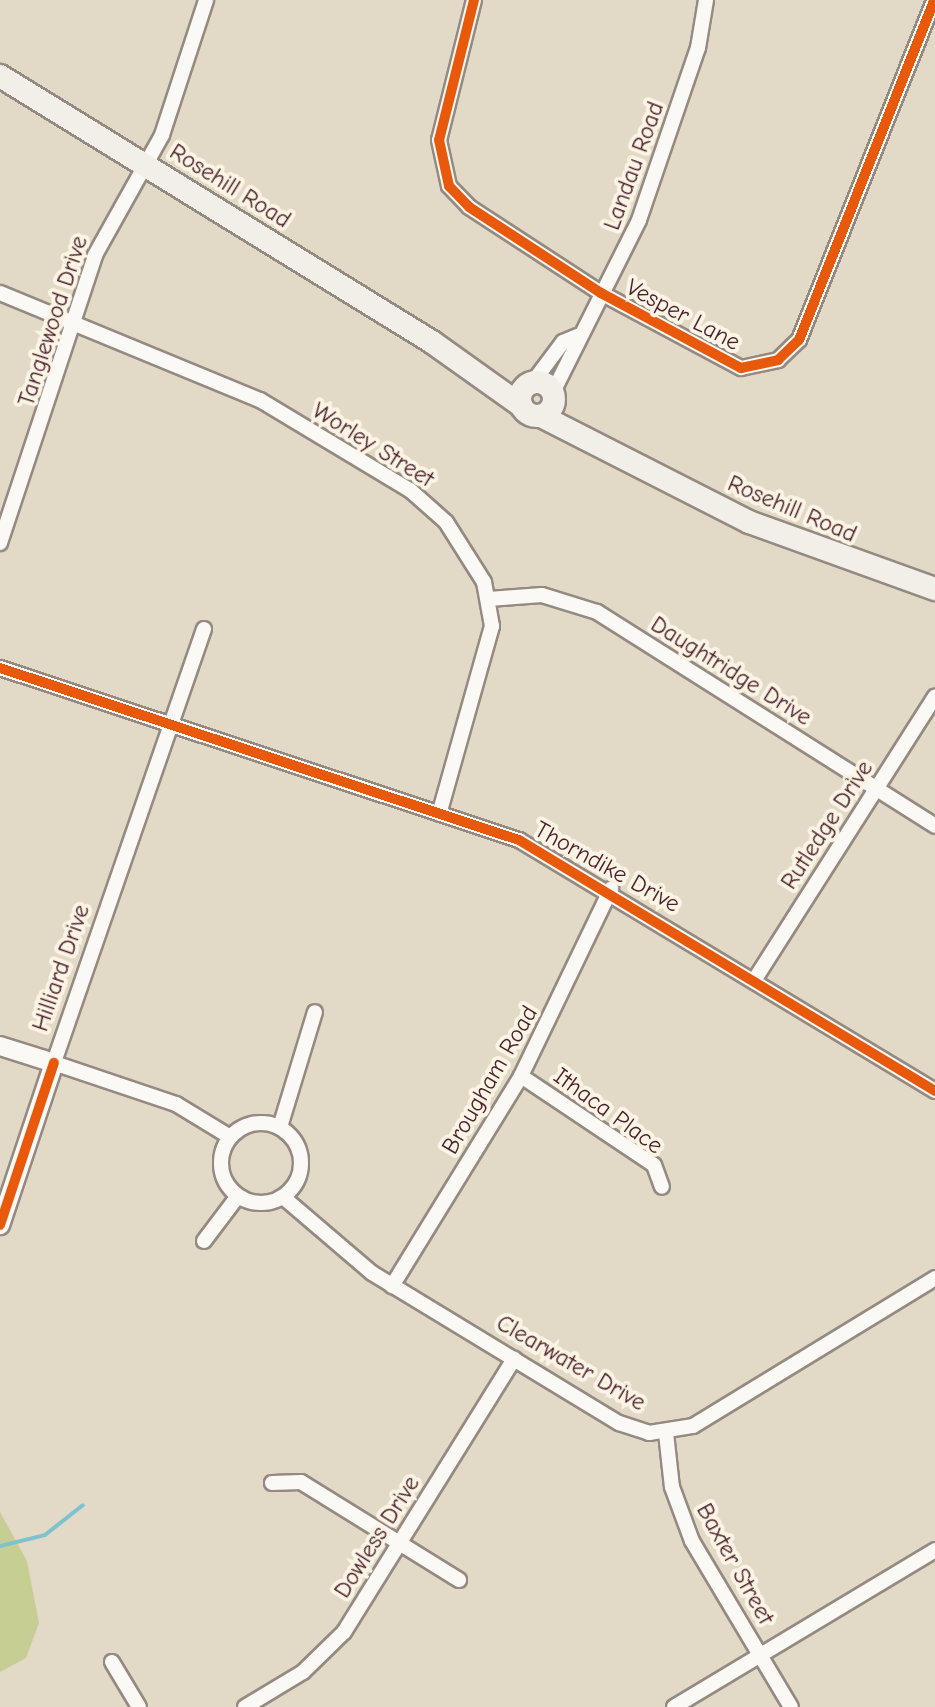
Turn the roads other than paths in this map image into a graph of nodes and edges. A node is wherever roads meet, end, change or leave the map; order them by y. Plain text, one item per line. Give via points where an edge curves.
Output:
1 (206, 0) edge
2 (474, 0) edge
3 (706, 0) edge
4 (934, 0) edge
5 (0, 76) edge
6 (145, 164) junction
7 (0, 293) edge
8 (601, 293) junction
9 (76, 325) junction
10 (577, 336) junction
11 (538, 396) junction
12 (0, 543) edge
13 (935, 589) edge
14 (489, 599) junction
15 (204, 629) dead end
16 (0, 668) edge
17 (935, 696) edge
18 (168, 726) junction
19 (876, 789) junction
20 (439, 814) junction
21 (935, 826) edge
22 (611, 889) junction
23 (755, 979) junction
24 (315, 1012) dead end
25 (0, 1046) edge
26 (54, 1063) junction
27 (521, 1076) junction
28 (935, 1091) edge
29 (280, 1127) junction
30 (230, 1137) junction
31 (662, 1187) dead end
32 (238, 1196) junction
33 (283, 1197) junction
34 (0, 1225) edge
35 (204, 1241) dead end
36 (935, 1278) edge
37 (392, 1286) junction
38 (514, 1359) junction
39 (666, 1433) junction
40 (272, 1483) dead end
41 (401, 1541) junction
42 (935, 1550) edge
43 (459, 1580) dead end
44 (761, 1655) junction
45 (112, 1662) dead end
46 (139, 1707) edge
47 (245, 1707) edge
48 (674, 1707) edge
49 (791, 1707) edge

1 - 6 street, Tanglewood Drive via 162,135
2 - 8 street, Vesper Lane via 440,130 445,177 469,207
3 - 8 street, Landau Road via 698,48 639,220
4 - 8 street, Vesper Lane via 799,340 786,354 760,367 729,367
5 - 6 main road, Rosehill Road
6 - 9 street, Tanglewood Drive via 95,255
6 - 11 main road, Rosehill Road via 432,342
7 - 9 street
8 - 10 street, Landau Road
9 - 12 street, Tanglewood Drive
9 - 14 street, Worley Street via 260,400 410,490 446,522
10 - 11 street, Landau Road via 563,342
10 - 11 street, Landau Road via 577,352
11 - 13 main road, Rosehill Road via 634,464 794,541
14 - 19 street, Daughtridge Drive via 542,595 588,608
14 - 20 street, Worley Street via 490,645
15 - 18 street, Hilliard Drive
16 - 18 street, Thorndike Drive
17 - 19 street, Rutledge Drive
18 - 20 street, Thorndike Drive
18 - 26 street, Hilliard Drive
19 - 21 street, Daughtridge Drive
19 - 23 street, Rutledge Drive
20 - 22 street, Thorndike Drive via 519,840
22 - 23 street, Thorndike Drive
22 - 27 street, Brougham Road
23 - 28 street, Thorndike Drive
24 - 29 street
25 - 26 street
26 - 30 street via 176,1104
26 - 34 street, Hilliard Drive
27 - 31 street, Ithaca Place via 654,1165
27 - 37 street, Brougham Road
29 - 30 street via 253,1123
29 - 33 street via 302,1161
30 - 32 street via 222,1173
32 - 33 street via 260,1203
32 - 35 street
33 - 37 street, Clearwater Drive
36 - 39 street, Clearwater Drive via 693,1426
37 - 38 street, Clearwater Drive
38 - 39 street, Clearwater Drive via 630,1428
38 - 41 street, Dowless Drive
39 - 44 street, Baxter Street via 680,1515
40 - 41 street via 301,1482
41 - 43 street
41 - 47 street, Dowless Drive via 325,1654
42 - 44 street
44 - 48 street
44 - 49 street, Baxter Street
45 - 46 street

